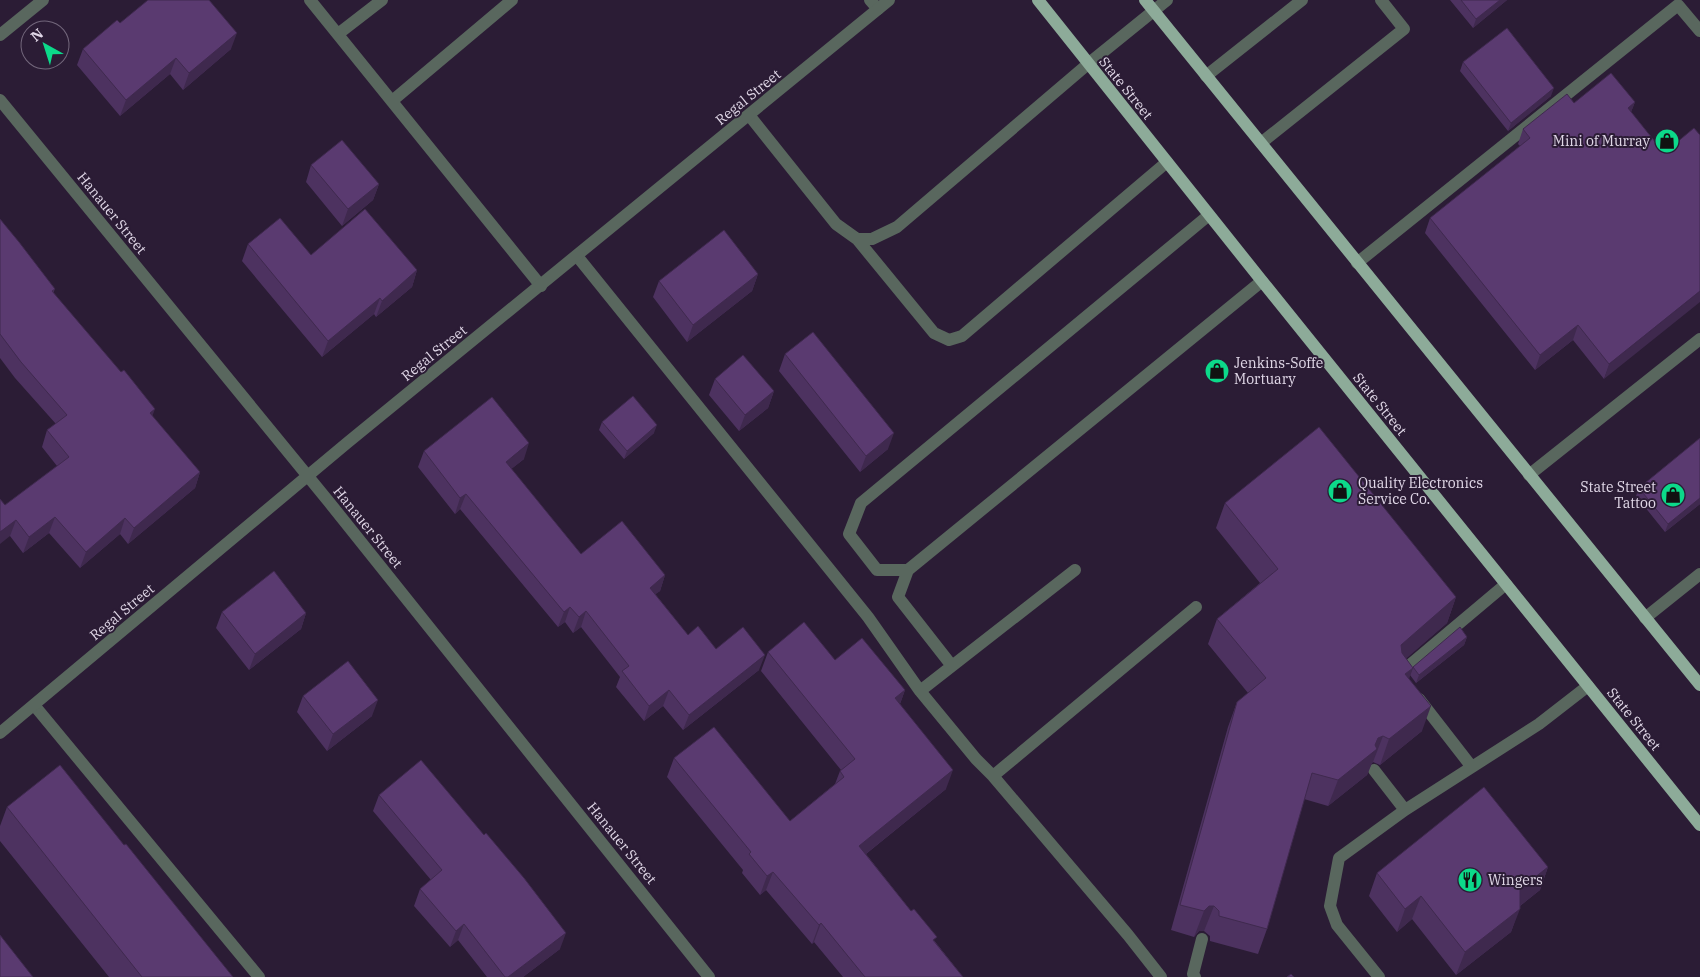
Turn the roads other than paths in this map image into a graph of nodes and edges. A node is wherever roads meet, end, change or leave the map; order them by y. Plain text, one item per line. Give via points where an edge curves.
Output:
1 (43, 0) edge
2 (310, 0) edge
3 (382, 0) edge
4 (512, 0) edge
5 (889, 0) edge
6 (1038, 0) edge
7 (1145, 0) edge
8 (1167, 0) edge
9 (1302, 0) edge
10 (1381, 0) edge
11 (874, 5) edge
12 (1154, 11) junction
13 (1700, 30) edge
14 (338, 34) junction
15 (0, 35) edge
16 (1088, 64) junction
17 (1206, 76) junction
18 (0, 100) edge
19 (392, 101) junction
20 (749, 115) junction
21 (1261, 143) junction
22 (1167, 162) junction
23 (1209, 215) junction
24 (857, 239) junction
25 (577, 256) junction
26 (1358, 262) junction
27 (1262, 281) junction
28 (541, 286) junction
29 (1700, 339) edge
30 (1529, 475) junction
31 (308, 476) junction
32 (908, 570) junction
33 (1075, 570) dead end
34 (1700, 574) edge
35 (1506, 584) junction
36 (1196, 607) dead end
37 (1645, 618) junction
38 (952, 666) junction
39 (1588, 686) junction
40 (1700, 686) edge
41 (920, 691) junction
42 (34, 705) junction
43 (0, 733) edge
44 (1471, 766) junction
45 (1374, 770) edge
46 (993, 776) junction
47 (1405, 810) junction
48 (1700, 825) edge
49 (1202, 939) edge
50 (259, 977) edge
51 (709, 977) edge
52 (1161, 977) edge
53 (1195, 977) edge
54 (1379, 977) edge

1 - 15 street
2 - 14 street
3 - 14 street
4 - 19 street
5 - 11 street, Regal Street
6 - 16 main road, State Street
7 - 12 main road
8 - 12 street
9 - 17 street
10 - 21 street via 1404,29
11 - 20 street, Regal Street
12 - 16 street
12 - 17 main road
13 - 26 street via 1678,5
14 - 19 street
16 - 22 main road, State Street
16 - 24 street via 897,227 872,239
17 - 21 main road
18 - 31 street, Hanauer Street
19 - 28 street
20 - 24 street via 836,224
20 - 25 street, Regal Street
21 - 26 main road
22 - 23 main road, State Street
22 - 24 street via 962,336 949,340 934,333
23 - 27 main road, State Street
23 - 32 street via 861,503 849,534 876,570
25 - 28 street, Regal Street
25 - 41 street via 868,617
26 - 30 main road
27 - 32 street
27 - 35 main road, State Street
28 - 31 street, Regal Street
29 - 30 street
30 - 37 main road
31 - 42 street, Regal Street
31 - 51 street, Hanauer Street
32 - 38 street via 898,597
33 - 38 street
34 - 37 street
35 - 39 main road, State Street
35 - 44 street via 1399,674
36 - 46 street
37 - 40 main road
38 - 41 street
39 - 44 street via 1539,724
39 - 48 main road, State Street
41 - 46 street
42 - 43 street, Regal Street
42 - 50 street
44 - 47 street
45 - 47 street
46 - 52 street
47 - 54 street via 1339,858 1330,906 1337,925
49 - 53 street via 1193,974

